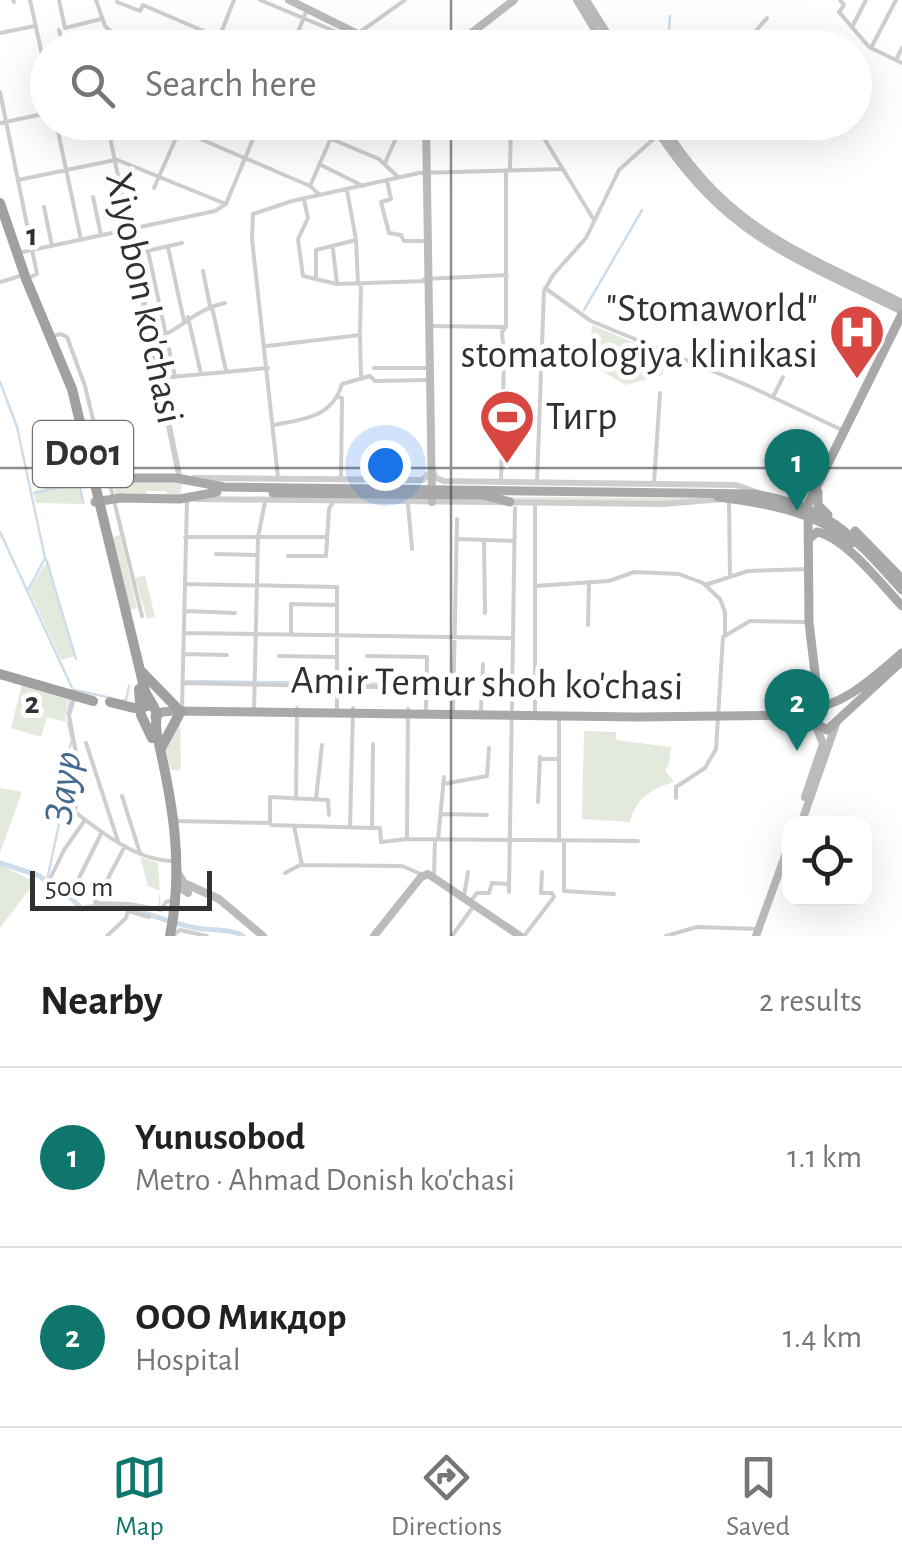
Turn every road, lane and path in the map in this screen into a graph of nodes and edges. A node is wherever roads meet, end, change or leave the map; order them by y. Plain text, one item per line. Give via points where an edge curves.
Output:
1 (30, 0) edge
2 (60, 0) edge
3 (96, 0) edge
4 (234, 0) edge
5 (260, 0) edge
6 (289, 0) edge
7 (405, 0) edge
8 (506, 0) edge
9 (514, 0) edge
10 (577, 0) edge
11 (586, 0) edge
12 (866, 0) edge
13 (896, 0) edge
14 (117, 2) edge
15 (144, 2) edge
16 (844, 2) edge
17 (306, 14) junction
18 (767, 18) dead end
19 (101, 19) junction
20 (35, 26) junction
21 (852, 28) joint
22 (62, 29) joint
23 (36, 30) edge
24 (112, 30) edge
25 (204, 30) edge
26 (222, 30) edge
27 (299, 30) edge
28 (339, 30) edge
29 (348, 30) edge
30 (364, 30) edge
31 (470, 30) edge
32 (473, 30) edge
33 (595, 30) edge
34 (605, 30) edge
35 (757, 30) edge
36 (0, 33) edge
37 (872, 46) edge
38 (872, 48) edge
39 (902, 48) edge
40 (899, 62) edge
41 (0, 92) edge
42 (30, 117) edge
43 (3, 122) edge
44 (60, 140) edge
45 (111, 140) edge
46 (175, 140) edge
47 (202, 140) edge
48 (253, 140) edge
49 (330, 140) edge
50 (332, 140) edge
51 (395, 140) edge
52 (424, 140) edge
53 (511, 140) edge
54 (545, 140) edge
55 (652, 140) edge
56 (664, 140) edge
57 (673, 140) edge
58 (245, 159) junction
59 (115, 160) junction
60 (385, 163) junction
61 (319, 164) junction
62 (562, 169) junction
63 (66, 170) junction
64 (508, 170) junction
65 (424, 172) junction
66 (160, 175) junction
67 (398, 178) junction
68 (18, 180) junction
69 (387, 181) junction
70 (310, 186) junction
71 (363, 186) junction
72 (154, 188) dead end
73 (347, 190) junction
74 (705, 190) junction
75 (94, 196) dead end
76 (320, 196) junction
77 (304, 199) junction
78 (226, 204) junction
79 (44, 207) dead end
80 (1, 212) edge
81 (594, 220) junction
82 (129, 229) junction
83 (101, 235) junction
84 (81, 240) junction
85 (356, 240) junction
86 (423, 241) junction
87 (182, 244) dead end
88 (52, 246) junction
89 (168, 246) junction
90 (332, 247) junction
91 (32, 250) junction
92 (148, 251) junction
93 (16, 253) junction
94 (134, 254) junction
95 (805, 258) junction
96 (203, 271) dead end
97 (507, 275) junction
98 (28, 276) junction
99 (316, 279) junction
100 (426, 280) junction
101 (0, 282) edge
102 (337, 284) junction
103 (360, 284) junction
104 (545, 288) junction
105 (226, 303) dead end
106 (902, 303) edge
107 (211, 306) junction
108 (902, 312) edge
109 (186, 319) junction
110 (902, 324) edge
111 (428, 326) junction
112 (506, 327) junction
113 (166, 334) junction
114 (360, 334) junction
115 (49, 337) junction
116 (152, 338) junction
117 (266, 347) junction
118 (882, 359) junction
119 (268, 368) junction
120 (374, 368) dead end
121 (426, 368) junction
122 (226, 371) junction
123 (201, 374) junction
124 (360, 376) junction
125 (174, 377) junction
126 (783, 377) dead end
127 (161, 378) junction
128 (426, 380) junction
129 (86, 390) junction
130 (660, 393) dead end
131 (338, 396) junction
132 (74, 397) junction
133 (773, 398) junction
134 (274, 425) junction
135 (845, 432) junction
136 (430, 472) junction
137 (179, 474) junction
138 (101, 476) junction
139 (155, 476) junction
140 (229, 478) junction
141 (278, 479) junction
142 (341, 480) junction
143 (359, 480) junction
144 (482, 482) junction
145 (520, 482) joint
146 (537, 482) junction
147 (190, 483) junction
148 (654, 483) junction
149 (258, 486) junction
150 (496, 486) junction
151 (378, 487) junction
152 (467, 488) junction
153 (815, 492) junction
154 (368, 494) junction
155 (747, 494) junction
156 (482, 495) junction
157 (429, 496) junction
158 (772, 497) junction
159 (729, 498) junction
160 (104, 500) junction
161 (186, 500) junction
162 (266, 500) junction
163 (337, 501) junction
164 (408, 502) junction
165 (535, 503) junction
166 (513, 505) junction
167 (784, 509) junction
168 (823, 511) junction
169 (808, 513) junction
170 (458, 519) dead end
171 (842, 526) junction
172 (258, 536) junction
173 (185, 537) junction
174 (326, 537) junction
175 (863, 538) junction
176 (456, 539) junction
177 (484, 540) junction
178 (514, 540) junction
179 (807, 541) junction
180 (849, 547) junction
181 (412, 549) dead end
182 (216, 554) dead end
183 (257, 555) junction
184 (288, 556) dead end
185 (868, 556) junction
186 (808, 568) junction
187 (730, 576) junction
188 (902, 580) edge
189 (588, 582) junction
190 (185, 584) junction
191 (705, 585) junction
192 (256, 586) junction
193 (536, 586) junction
194 (902, 593) edge
195 (337, 605) junction
196 (902, 606) edge
197 (185, 610) junction
198 (234, 612) dead end
199 (485, 613) dead end
200 (142, 616) dead end
201 (808, 622) junction
202 (588, 625) dead end
203 (184, 633) junction
204 (254, 634) junction
205 (291, 635) junction
206 (337, 635) junction
207 (725, 636) junction
208 (455, 637) junction
209 (512, 638) junction
210 (184, 654) junction
211 (227, 655) dead end
212 (279, 656) dead end
213 (366, 656) dead end
214 (337, 657) junction
215 (901, 658) edge
216 (483, 664) dead end
217 (141, 672) junction
218 (0, 674) edge
219 (183, 683) junction
220 (254, 683) junction
221 (337, 684) junction
222 (426, 688) junction
223 (75, 695) junction
224 (167, 696) junction
225 (93, 699) dead end
226 (110, 704) dead end
227 (141, 706) junction
228 (427, 707) junction
229 (179, 708) junction
230 (337, 708) junction
231 (254, 709) junction
232 (297, 710) junction
233 (353, 710) junction
234 (481, 710) junction
235 (408, 711) junction
236 (453, 711) junction
237 (512, 713) junction
238 (534, 713) junction
239 (559, 714) junction
240 (719, 714) junction
241 (819, 714) junction
242 (836, 724) junction
243 (86, 743) dead end
244 (373, 744) dead end
245 (322, 746) dead end
246 (160, 748) junction
247 (489, 748) dead end
248 (559, 759) junction
249 (817, 771) junction
250 (444, 776) dead end
251 (443, 784) junction
252 (122, 796) dead end
253 (296, 798) junction
254 (676, 798) dead end
255 (316, 800) junction
256 (538, 802) dead end
257 (440, 814) junction
258 (329, 815) dead end
259 (487, 816) dead end
260 (802, 816) edge
261 (85, 820) junction
262 (175, 821) junction
263 (270, 823) junction
264 (294, 826) junction
265 (350, 827) junction
266 (372, 828) junction
267 (102, 832) junction
268 (406, 839) junction
269 (436, 840) junction
270 (118, 841) junction
271 (510, 841) junction
272 (562, 841) junction
273 (638, 841) dead end
274 (175, 843) junction
275 (125, 846) junction
276 (140, 853) junction
277 (173, 861) junction
278 (302, 865) junction
279 (782, 867) edge
280 (468, 872) dead end
281 (542, 872) dead end
282 (178, 873) junction
283 (286, 873) dead end
284 (429, 875) junction
285 (782, 876) edge
286 (49, 880) dead end
287 (509, 884) junction
288 (74, 888) dead end
289 (188, 889) junction
290 (509, 892) dead end
291 (614, 894) dead end
292 (465, 899) junction
293 (404, 901) junction
294 (130, 904) junction
295 (128, 911) junction
296 (767, 913) junction
297 (148, 916) dead end
298 (171, 922) edge
299 (759, 933) edge
300 (107, 936) edge
301 (207, 936) edge
302 (261, 936) edge
303 (376, 936) edge
304 (452, 936) edge
305 (520, 936) edge
306 (666, 936) edge

1 - 20 street
2 - 22 street
3 - 19 street
4 - 26 street
5 - 17 street
6 - 17 main road
7 - 30 street
8 - 31 main road
9 - 32 main road
10 - 33 main road
11 - 34 main road
12 - 21 street
13 - 37 street
14 - 15 street via 140,12
15 - 25 street
16 - 21 street via 839,12
17 - 27 street
17 - 28 street
17 - 29 main road
18 - 35 street
19 - 22 street
19 - 24 street
20 - 23 street
20 - 36 street
38 - 40 street
39 - 40 street
41 - 43 street
42 - 43 street
43 - 68 street
44 - 63 street
45 - 59 street, Xiyobon ko'chasi
46 - 66 street
47 - 58 street
48 - 58 street
49 - 61 street
50 - 60 street
51 - 60 street
52 - 65 main road
53 - 64 street
54 - 62 street
55 - 81 street via 618,170
56 - 74 main road
57 - 74 main road
58 - 70 street
58 - 78 street
59 - 63 street
59 - 66 street
59 - 82 street, Xiyobon ko'chasi
60 - 67 street
61 - 70 street
61 - 71 street
62 - 64 street
62 - 81 street
63 - 68 street
63 - 84 street
64 - 65 street
64 - 97 street
65 - 67 street
65 - 86 main road
65 - 100 main road
66 - 72 street
66 - 78 street
67 - 69 street
68 - 91 street
69 - 71 street
69 - 86 street via 391,199 382,202 388,233
70 - 76 street
71 - 73 street
73 - 76 street
73 - 85 street
74 - 95 main road
75 - 83 street
76 - 77 street
77 - 99 street via 302,275
77 - 117 street via 256,212 251,220
78 - 82 street
79 - 88 street
80 - 93 highway, D001
80 - 98 highway, D001
81 - 104 street
82 - 83 street
82 - 94 street, Xiyobon ko'chasi
83 - 84 street
84 - 88 street
85 - 90 street
85 - 103 street
86 - 100 main road
87 - 89 street
88 - 91 street
89 - 92 street
89 - 109 street
90 - 99 street via 314,252
90 - 102 street
91 - 93 street
91 - 98 street
92 - 94 street
92 - 113 street
93 - 98 highway, D001
94 - 116 street, Xiyobon ko'chasi
95 - 106 main road
95 - 108 main road
96 - 107 street
97 - 100 street
97 - 112 street
98 - 101 street
98 - 115 highway, D001
99 - 102 street
100 - 103 street
100 - 111 main road
100 - 121 main road
102 - 103 street
103 - 114 street
104 - 133 street via 591,321
104 - 146 street
105 - 107 street
107 - 109 street
107 - 122 street
108 - 118 main road
109 - 113 street
109 - 123 street
110 - 118 main road
111 - 112 street
111 - 136 main road
112 - 150 street
113 - 116 street
113 - 125 street
114 - 117 street
114 - 124 street
115 - 129 street via 67,336
115 - 132 highway, D001
115 - 138 highway, D001
116 - 127 street, Xiyobon ko'chasi
117 - 119 street
118 - 135 main road
119 - 122 street
119 - 134 street
120 - 121 street
121 - 128 main road
122 - 123 street
123 - 125 street
124 - 128 street
124 - 131 street via 342,384
125 - 127 street
126 - 133 street
127 - 137 street, Xiyobon ko'chasi
128 - 136 main road
129 - 132 street
129 - 138 street
130 - 148 street
131 - 134 street via 311,419
131 - 142 street
132 - 138 highway, D001
133 - 135 street
134 - 141 street
135 - 153 main road
136 - 143 street via 423,480
136 - 144 street via 442,481
136 - 152 main road via 440,484
136 - 157 main road
137 - 139 street
137 - 140 street
138 - 139 main road
138 - 160 highway, D001
138 - 160 street
139 - 147 main road
140 - 141 street
140 - 149 main road
141 - 142 street
142 - 143 street
143 - 151 main road
144 - 150 street
144 - 152 main road
145 - 146 street
145 - 150 main road
146 - 148 street
147 - 149 main road
147 - 161 main road via 182,489
148 - 155 street via 736,485
149 - 151 main road
150 - 152 main road
150 - 155 main road
151 - 157 main road
152 - 157 main road
153 - 158 main road via 801,499
153 - 168 main road
153 - 169 main road
154 - 157 main road
154 - 161 main road via 223,492
154 - 163 main road
155 - 158 main road
155 - 159 main road
155 - 167 main road
156 - 157 main road
156 - 159 main road
156 - 166 main road
157 - 164 street
157 - 166 street
158 - 169 main road
159 - 165 street
159 - 187 street
160 - 161 main road
160 - 200 street
160 - 217 highway, D001
160 - 227 highway, D001
161 - 162 street
161 - 173 street
162 - 163 street
162 - 172 street
163 - 164 street
163 - 174 street
164 - 181 street
165 - 166 street
165 - 193 street
166 - 178 street
167 - 169 main road
167 - 179 main road via 802,523
168 - 171 main road
168 - 175 main road
169 - 171 main road
169 - 179 main road
169 - 180 main road
170 - 176 street
171 - 175 main road
171 - 185 main road
172 - 173 street
172 - 174 street
172 - 183 street
173 - 190 street
174 - 184 street via 326,556
175 - 188 main road
176 - 177 street
176 - 208 street
177 - 178 street
177 - 199 street
178 - 209 street
179 - 180 main road via 821,532
179 - 186 main road
180 - 185 main road
180 - 196 main road
182 - 183 street
183 - 192 street
185 - 194 main road
186 - 187 street
186 - 201 main road
187 - 191 street
189 - 191 street via 664,572
189 - 193 street
189 - 202 street
190 - 192 street
190 - 197 street
191 - 207 street via 724,605
192 - 195 street via 337,588
192 - 204 street
193 - 238 street
195 - 205 street via 291,604
195 - 206 street
197 - 198 street
197 - 203 street
201 - 207 street via 750,622
201 - 241 main road
203 - 204 street
203 - 210 street
204 - 205 street
204 - 220 street
205 - 206 street
206 - 208 street
206 - 214 street
207 - 240 street
208 - 209 street
208 - 236 street
209 - 237 street
210 - 211 street
210 - 219 street
212 - 214 street
213 - 222 street via 427,656
214 - 221 street
215 - 241 main road, Amir Temur shoh ko'chasi
215 - 242 main road, Amir Temur shoh ko'chasi
216 - 234 street
217 - 224 highway
217 - 227 highway, D001
218 - 223 highway
219 - 220 street
219 - 229 street
220 - 221 street
220 - 231 street
221 - 222 street
221 - 230 street
222 - 228 street
223 - 225 highway
223 - 261 street via 69,715 80,775 74,806
224 - 227 highway via 154,688
224 - 229 highway
226 - 227 highway
227 - 229 main road, Amir Temur shoh ko'chasi
227 - 246 highway, D001
227 - 274 highway, D001
228 - 235 main road, Amir Temur shoh ko'chasi
228 - 236 main road, Amir Temur shoh ko'chasi
229 - 231 main road, Amir Temur shoh ko'chasi
229 - 246 highway
230 - 232 main road, Amir Temur shoh ko'chasi
230 - 233 main road, Amir Temur shoh ko'chasi
231 - 232 main road, Amir Temur shoh ko'chasi
232 - 233 main road, Amir Temur shoh ko'chasi
232 - 253 street
233 - 235 main road, Amir Temur shoh ko'chasi
233 - 265 street
234 - 236 main road, Amir Temur shoh ko'chasi
234 - 237 main road, Amir Temur shoh ko'chasi
235 - 236 main road, Amir Temur shoh ko'chasi
235 - 268 street
236 - 237 main road, Amir Temur shoh ko'chasi
237 - 238 main road, Amir Temur shoh ko'chasi
237 - 271 street
238 - 239 main road, Amir Temur shoh ko'chasi
239 - 240 main road, Amir Temur shoh ko'chasi
239 - 248 street
240 - 241 main road, Amir Temur shoh ko'chasi
240 - 241 main road, Amir Temur shoh ko'chasi
240 - 254 street via 713,755 676,787
241 - 242 main road, Amir Temur shoh ko'chasi via 828,730
241 - 242 main road via 838,711
241 - 249 main road via 823,743
242 - 249 main road
243 - 270 street
244 - 266 street
245 - 255 street
246 - 262 highway, D001
247 - 251 street via 488,775
248 - 256 street via 540,758
248 - 272 street
249 - 260 main road
250 - 251 street
251 - 257 street
252 - 276 street
253 - 255 street
253 - 263 street via 270,798
255 - 258 street via 329,800
257 - 259 street
257 - 269 street
261 - 267 street
261 - 286 street
262 - 263 street
262 - 274 highway, D001
263 - 264 street
264 - 265 street
264 - 278 street
265 - 266 street
266 - 268 street via 380,828 381,842
267 - 270 street
267 - 288 street
268 - 269 street
269 - 271 street
269 - 284 street
270 - 275 street
271 - 272 street
271 - 287 street
272 - 273 street
272 - 291 street via 564,891
274 - 277 highway, D001
274 - 282 highway, D001
275 - 276 street
275 - 294 street via 96,903
276 - 277 street
277 - 298 highway, D001
278 - 283 street
278 - 284 street via 405,867
279 - 296 main road
280 - 292 street
281 - 305 street via 540,892 554,898
282 - 289 main road
282 - 298 highway, D001
284 - 292 main road
284 - 293 main road
285 - 296 main road
287 - 290 street
287 - 292 street via 492,883 489,893
289 - 298 main road
289 - 302 main road via 216,901
292 - 293 main road via 427,877
292 - 304 street
292 - 305 main road
293 - 303 main road
294 - 295 street
294 - 298 street via 161,910 166,902
295 - 297 street
295 - 300 street
296 - 299 main road
298 - 301 street
299 - 306 street via 697,927

